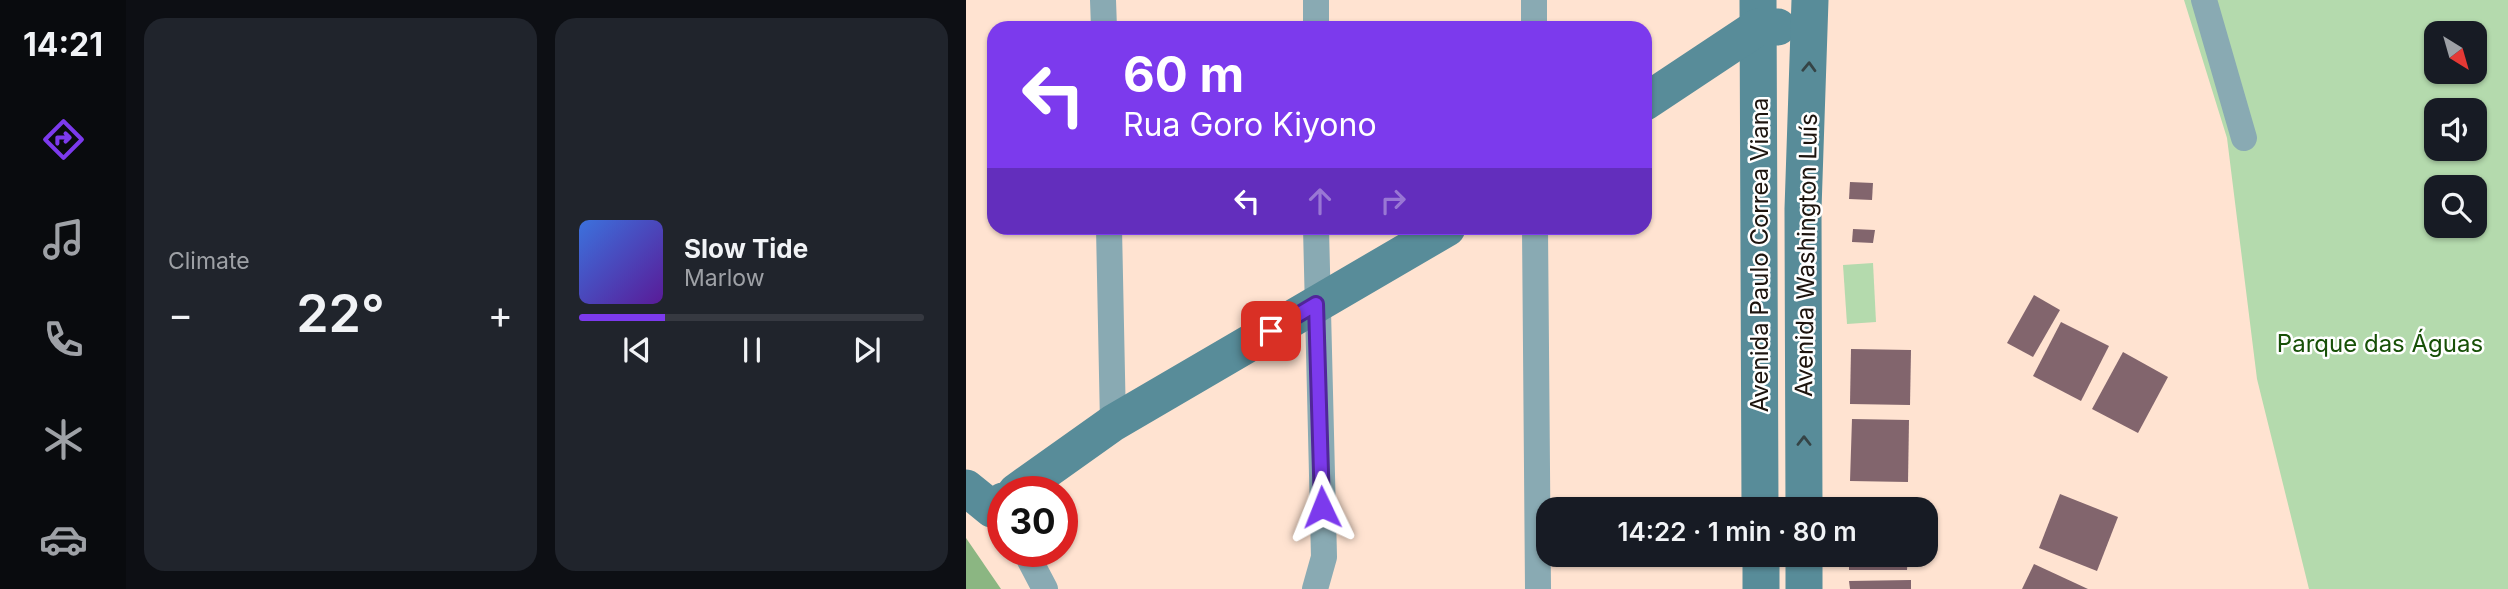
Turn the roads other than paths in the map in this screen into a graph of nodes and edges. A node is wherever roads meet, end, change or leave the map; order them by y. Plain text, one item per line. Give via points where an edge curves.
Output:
1 (1103, 0) edge
2 (1316, 0) edge
3 (1534, 0) edge
4 (2204, 0) edge
5 (1758, 13) edge
6 (1810, 14) edge
7 (1104, 21) edge
8 (1316, 21) edge
9 (1534, 21) edge
10 (1652, 96) edge
11 (2244, 138) dead end
12 (1109, 235) edge
13 (1316, 235) edge
14 (1435, 235) edge
15 (1535, 235) edge
16 (1316, 304) junction
17 (1114, 423) junction
18 (1036, 476) edge
19 (1760, 497) edge
20 (1804, 497) edge
21 (1033, 567) edge
22 (1761, 567) edge
23 (1804, 567) edge
24 (1045, 589) edge
25 (1315, 589) edge
26 (1538, 589) edge
27 (1761, 589) edge
28 (1804, 589) edge

1 - 7 street
2 - 8 street
3 - 9 street
4 - 11 street
5 - 6 street
5 - 10 street
5 - 19 street, Avenida Paulo Correa Viana
20 -> 6 street, Avenida Washington Luís via 1803,209
12 - 17 street
13 - 16 street
14 - 16 street
15 - 26 street
16 - 17 street
16 - 25 street via 1324,557
17 - 18 street
21 - 24 street
22 - 27 street
23 - 28 street

